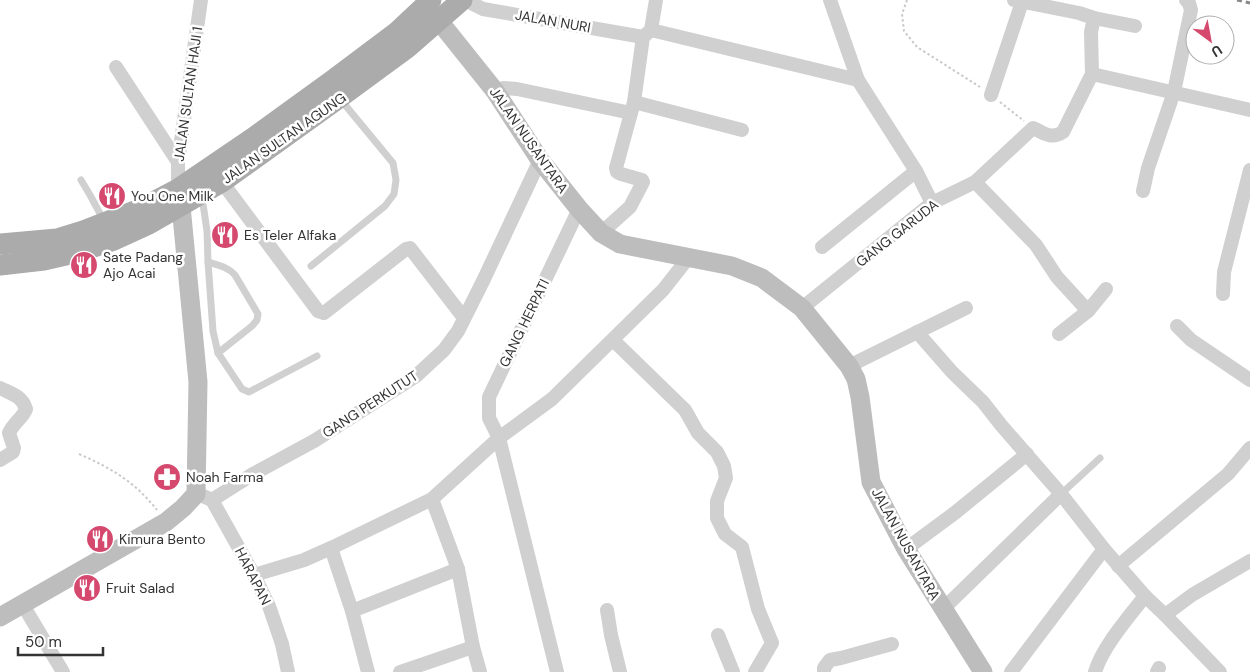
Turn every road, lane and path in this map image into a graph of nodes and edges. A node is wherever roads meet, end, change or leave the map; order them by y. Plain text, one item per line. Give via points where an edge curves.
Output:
1 (201, 0) edge
2 (441, 0) edge
3 (453, 0) edge
4 (464, 0) edge
5 (656, 0) edge
6 (830, 0) edge
7 (907, 0) edge
8 (1186, 0) edge
9 (1018, 1) edge
10 (430, 15) edge
11 (1094, 18) junction
12 (1135, 26) dead end
13 (647, 34) junction
14 (402, 40) junction
15 (116, 67) dead end
16 (1092, 74) junction
17 (858, 80) junction
18 (495, 90) junction
19 (1174, 92) junction
20 (991, 95) junction
21 (339, 98) junction
22 (633, 108) junction
23 (1250, 110) edge
24 (1033, 128) junction
25 (742, 130) dead end
26 (540, 160) junction
27 (178, 162) junction
28 (1250, 170) edge
29 (916, 171) junction
30 (80, 180) dead end
31 (222, 182) junction
32 (975, 182) junction
33 (1143, 191) dead end
34 (201, 194) junction
35 (180, 197) junction
36 (932, 204) junction
37 (579, 209) junction
38 (105, 223) junction
39 (601, 233) junction
40 (0, 244) edge
41 (822, 247) dead end
42 (689, 257) junction
43 (208, 262) junction
44 (0, 265) edge
45 (311, 266) dead end
46 (1106, 289) dead end
47 (1223, 294) dead end
48 (802, 308) junction
49 (966, 308) dead end
50 (1088, 311) junction
51 (464, 318) junction
52 (1177, 326) dead end
53 (916, 332) junction
54 (1059, 334) dead end
55 (613, 340) junction
56 (218, 353) junction
57 (317, 356) dead end
58 (849, 366) junction
59 (1250, 380) edge
60 (0, 388) edge
61 (499, 438) junction
62 (1250, 448) edge
63 (79, 454) dead end
64 (1027, 454) junction
65 (1100, 458) dead end
66 (0, 460) edge
67 (1061, 494) junction
68 (204, 497) junction
69 (432, 499) junction
70 (166, 522) junction
71 (331, 548) junction
72 (906, 549) junction
73 (1104, 549) junction
74 (1250, 561) edge
75 (1118, 566) junction
76 (458, 569) junction
77 (254, 575) junction
78 (1145, 596) junction
79 (23, 604) junction
80 (943, 609) junction
81 (352, 610) junction
82 (607, 610) dead end
83 (1165, 615) junction
84 (0, 617) edge
85 (718, 635) dead end
86 (892, 644) dead end
87 (473, 647) junction
88 (58, 670) edge
89 (288, 672) edge
90 (368, 672) edge
91 (400, 672) edge
92 (480, 672) edge
93 (557, 672) edge
94 (620, 672) edge
95 (733, 672) edge
96 (755, 672) edge
97 (824, 672) edge
98 (983, 672) edge
99 (1011, 672) edge
100 (1095, 672) edge
101 (1220, 672) edge

1 - 27 street, JALAN SULTAN HAJI 1
2 - 10 main road
3 - 10 main road
4 - 10 main road, JALAN SULTAN AGUNG
4 - 13 street, JALAN NURI via 484,9
5 - 13 street
6 - 17 street
7 - 20 path via 902,14 904,31 917,47
8 - 19 street via 1191,10
9 - 11 street
9 - 20 street
10 - 14 main road, JALAN SULTAN AGUNG
10 - 18 street, JALAN NUSANTARA
11 - 12 street
11 - 16 street
13 - 17 street, JALAN NURI
13 - 22 street
14 - 21 main road, JALAN SULTAN AGUNG
14 - 35 main road, JALAN SULTAN AGUNG via 333,80 253,138
15 - 27 street
16 - 19 street
16 - 24 street via 1063,132 1051,136
17 - 29 street
18 - 22 street via 517,89
18 - 26 street, JALAN NUSANTARA
19 - 23 street
19 - 33 street
20 - 24 path
21 - 31 main road, JALAN SULTAN AGUNG
21 - 45 lane via 393,163 394,194 384,206
22 - 25 street
22 - 39 street via 616,168 617,172 643,182 630,207
24 - 32 street, GANG GARUDA
26 - 37 street, JALAN NUSANTARA
26 - 51 street, GANG PERKUTUT
27 - 35 street, JALAN SULTAN HAJI 1
28 - 47 street via 1224,272
29 - 36 street
29 - 41 street
30 - 38 lane
31 - 34 main road, JALAN SULTAN AGUNG
31 - 51 street via 318,311 324,313 410,248
32 - 36 street, GANG GARUDA
32 - 50 street via 1036,245 1057,278
34 - 35 main road, JALAN SULTAN AGUNG
34 - 43 lane
35 - 38 main road, JALAN SULTAN AGUNG
35 - 44 main road, JALAN SULTAN AGUNG via 150,224 114,240 44,260
35 - 68 street via 198,382
36 - 48 street, GANG GARUDA
37 - 39 street, JALAN NUSANTARA
37 - 61 street, GANG HERPATI via 489,397 489,418
38 - 40 main road, JALAN SULTAN AGUNG via 57,239
39 - 42 street, JALAN NUSANTARA via 620,244
42 - 48 street, JALAN NUSANTARA via 732,266 762,278
42 - 55 street via 663,290
43 - 56 lane via 213,331
43 - 56 lane via 235,275 258,314 252,326
46 - 50 street
48 - 58 street, JALAN NUSANTARA
49 - 53 street
50 - 54 street
51 - 68 street, GANG PERKUTUT via 444,350 416,376 314,442
52 - 59 street via 1191,340
53 - 58 street
53 - 64 street
55 - 61 street via 552,399
55 - 96 street via 685,410 724,466 726,478 717,501 717,518 725,534 742,547 758,609 772,643
56 - 57 lane via 242,389 249,392
58 - 72 street, JALAN NUSANTARA via 860,398 872,482
60 - 66 street via 20,398 26,409 9,433 13,452
61 - 69 street
61 - 93 street, GANG HERPATI
62 - 75 street via 1228,474
63 - 70 path via 133,484
64 - 67 street
64 - 72 street
65 - 67 lane
67 - 73 street
67 - 80 street
68 - 70 street
68 - 77 street, HARAPAN
69 - 71 street
69 - 76 street
70 - 79 street
71 - 77 street
71 - 81 street
72 - 80 street, JALAN NUSANTARA
73 - 75 street
73 - 99 street
74 - 83 street
75 - 78 street
76 - 81 street
76 - 87 street
77 - 89 street, HARAPAN via 269,606
78 - 83 street
78 - 100 street via 1107,647
79 - 84 street
79 - 88 street
80 - 98 street, JALAN NUSANTARA
81 - 90 street
82 - 94 street
83 - 101 street
85 - 95 street
86 - 97 street via 830,660
87 - 91 street
87 - 92 street

